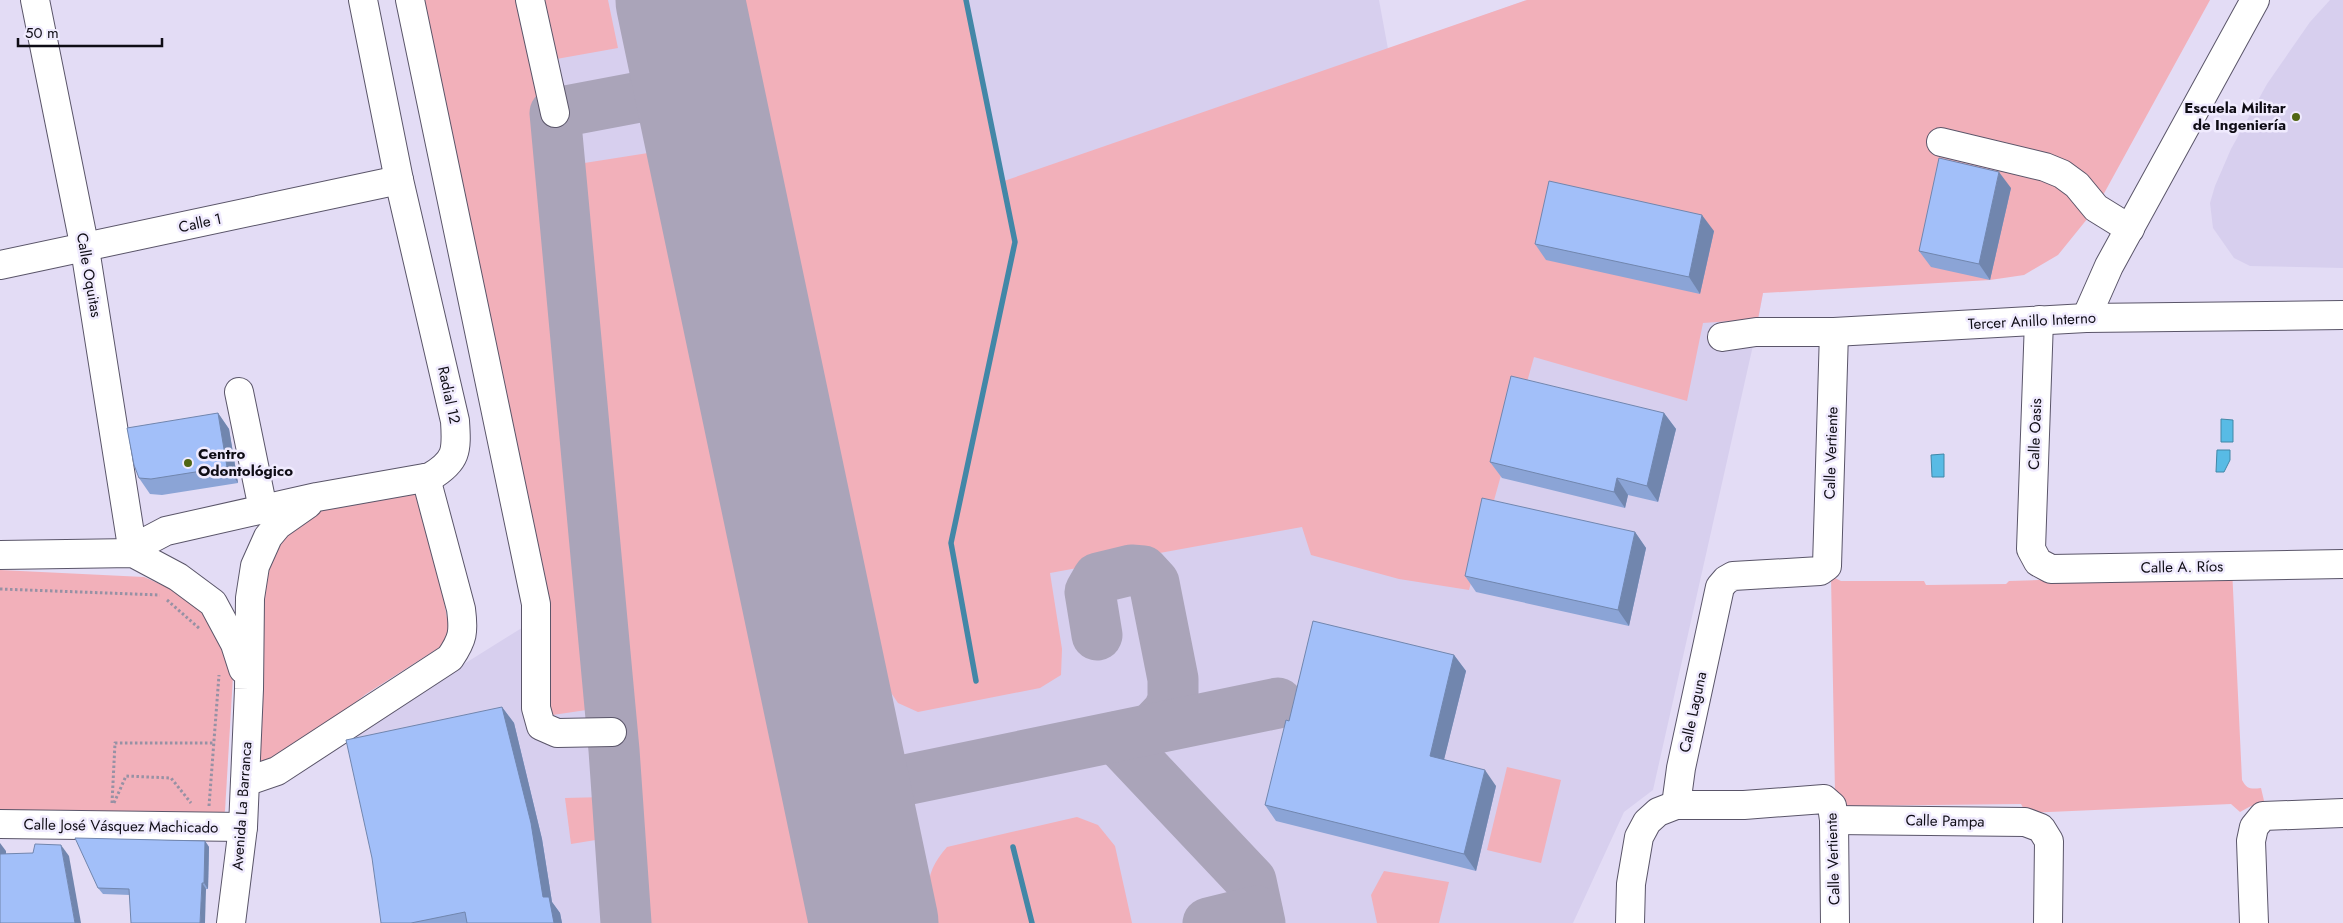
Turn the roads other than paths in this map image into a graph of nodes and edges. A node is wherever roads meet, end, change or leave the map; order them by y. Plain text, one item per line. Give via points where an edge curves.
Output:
1 (35, 0) edge
2 (363, 0) edge
3 (410, 0) edge
4 (530, 0) edge
5 (2255, 0) edge
6 (555, 113) dead end
7 (1941, 142) dead end
8 (399, 180) junction
9 (2130, 229) junction
10 (85, 248) junction
11 (0, 265) edge
12 (2343, 315) edge
13 (2086, 318) junction
14 (2039, 320) junction
15 (1834, 332) junction
16 (1722, 338) dead end
17 (239, 392) dead end
18 (426, 478) junction
19 (317, 497) junction
20 (263, 509) junction
21 (2031, 549) joint
22 (133, 553) junction
23 (0, 555) edge
24 (2343, 564) edge
25 (1820, 572) joint
26 (249, 689) junction
27 (612, 732) dead end
28 (245, 782) junction
29 (1676, 805) junction
30 (1829, 810) junction
31 (2343, 813) edge
32 (0, 824) edge
33 (243, 827) junction
34 (231, 923) edge
35 (1630, 923) edge
36 (1835, 923) edge
37 (2048, 923) edge
38 (2254, 923) edge

1 - 10 street, Calle Oquitas
2 - 8 street, Radial 12
3 - 27 street via 536,604 536,708 541,726 557,733
4 - 6 street
5 - 9 street
7 - 9 street via 2062,174 2096,208
8 - 10 street, Calle 1
8 - 18 street, Radial 12 via 456,421 457,448 445,468
9 - 13 street
10 - 11 street, Calle 1
10 - 22 street, Calle Oquitas
12 - 13 street, Tercer Anillo Interno
13 - 14 street, Tercer Anillo Interno
14 - 15 street, Tercer Anillo Interno
14 - 21 street, Calle Oasis
15 - 16 street, Tercer Anillo Interno via 1756,332
15 - 25 street, Calle Vertiente via 1828,557 1827,566
17 - 20 street
18 - 19 street, Radial 12
18 - 28 street via 461,609 464,628 461,642 450,658 277,771
19 - 20 street, Radial 12
19 - 26 street, Avenida La Barranca via 278,525 268,537 255,566 250,598
20 - 22 street, Radial 12 via 166,531
21 - 24 street, Calle A. Ríos via 2038,562 2051,569
22 - 23 street
22 - 26 street, Avenida La Barranca via 178,577 213,603 235,644
25 - 29 street, Calle Laguna via 1739,575 1726,580 1720,587
26 - 28 street, Avenida La Barranca
28 - 33 street, Avenida La Barranca
29 - 30 street, Calle Pampa via 1744,804
29 - 35 street via 1658,812 1647,822 1639,837 1631,884
30 - 36 street, Calle Vertiente
30 - 37 street, Calle Pampa via 2026,822 2041,828 2049,841
31 - 38 street via 2263,816 2254,827 2251,841
32 - 33 street, Calle José Vásquez Machicado
33 - 34 street, Avenida La Barranca

